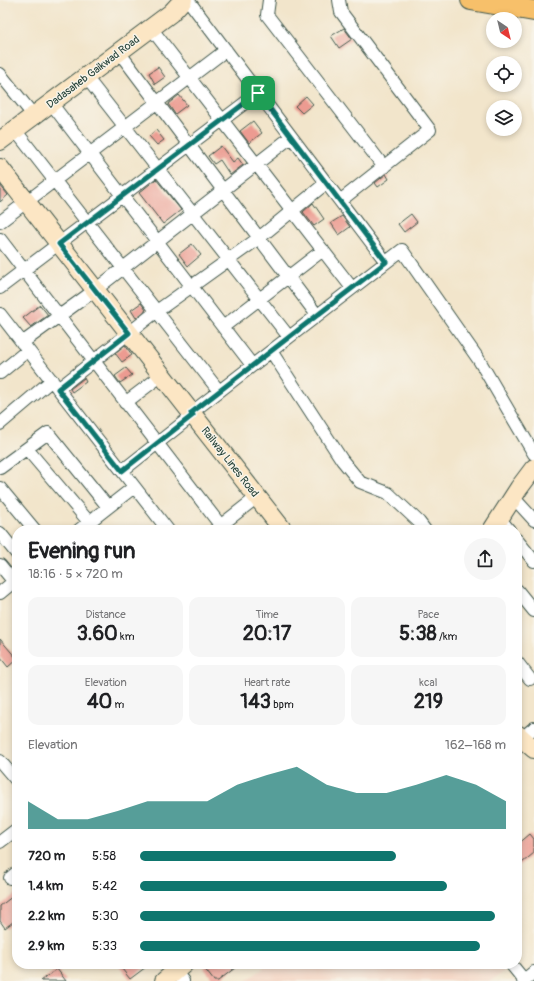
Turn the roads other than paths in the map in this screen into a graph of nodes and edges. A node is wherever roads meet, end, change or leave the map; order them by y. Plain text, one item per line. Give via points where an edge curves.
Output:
1 (183, 0) edge
2 (188, 0) edge
3 (269, 0) edge
4 (339, 0) edge
5 (471, 0) edge
6 (534, 11) edge
7 (151, 28) junction
8 (226, 50) junction
9 (120, 52) junction
10 (0, 74) edge
11 (86, 77) junction
12 (190, 78) junction
13 (258, 93) junction
14 (157, 102) junction
15 (51, 103) junction
16 (34, 116) junction
17 (222, 120) junction
18 (125, 127) junction
19 (15, 130) junction
20 (291, 137) junction
21 (0, 142) edge
22 (189, 145) junction
23 (90, 154) junction
24 (256, 164) junction
25 (384, 166) junction
26 (0, 168) edge
27 (158, 169) junction
28 (54, 180) junction
29 (326, 183) junction
30 (223, 190) junction
31 (122, 196) junction
32 (26, 202) junction
33 (340, 202) junction
34 (292, 210) junction
35 (193, 213) junction
36 (87, 221) junction
37 (0, 222) edge
38 (259, 238) junction
39 (0, 239) edge
40 (157, 241) junction
41 (59, 244) junction
42 (323, 250) junction
43 (228, 259) junction
44 (386, 262) junction
45 (123, 268) junction
46 (23, 270) junction
47 (288, 277) junction
48 (192, 287) junction
49 (0, 288) edge
50 (352, 288) junction
51 (95, 290) junction
52 (259, 299) junction
53 (157, 311) junction
54 (317, 315) junction
55 (59, 316) junction
56 (2, 319) edge
57 (223, 327) junction
58 (129, 333) junction
59 (289, 337) junction
60 (25, 346) junction
61 (271, 351) junction
62 (93, 362) junction
63 (252, 365) junction
64 (0, 373) edge
65 (162, 375) junction
66 (55, 385) junction
67 (219, 391) junction
68 (125, 403) junction
69 (192, 414) junction
70 (0, 424) edge
71 (156, 444) junction
72 (27, 449) junction
73 (534, 454) edge
74 (0, 468) edge
75 (534, 468) edge
76 (122, 471) junction
77 (134, 487) junction
78 (0, 488) edge
79 (257, 496) junction
80 (513, 497) junction
81 (108, 507) junction
82 (534, 520) edge
83 (89, 522) junction
84 (31, 525) edge
85 (85, 525) edge
86 (164, 525) edge
87 (217, 525) edge
88 (224, 525) edge
89 (279, 525) edge
90 (421, 525) edge
91 (500, 525) edge
92 (0, 533) edge
93 (522, 546) edge
94 (12, 548) edge
95 (534, 562) edge
96 (0, 565) edge
97 (12, 577) edge
98 (12, 583) edge
99 (0, 593) edge
100 (522, 596) edge
101 (534, 611) edge
102 (522, 669) edge
103 (530, 679) dead end
104 (0, 761) edge
105 (12, 775) edge
106 (12, 833) edge
107 (0, 842) edge
108 (515, 969) edge
109 (534, 972) edge
110 (523, 980) edge

1 - 7 street, Dadasaheb Gaikwad Road
2 - 8 street
3 - 25 street via 267,15
4 - 25 street via 342,12 430,130
5 - 6 main road
7 - 9 street, Dadasaheb Gaikwad Road
7 - 12 street
8 - 12 street
8 - 13 street
9 - 11 street, Dadasaheb Gaikwad Road
9 - 14 street
10 - 16 street
11 - 15 street, Dadasaheb Gaikwad Road
11 - 18 street
12 - 14 street
12 - 17 street
13 - 17 street
13 - 20 street
14 - 18 street
14 - 22 street
15 - 16 street, Dadasaheb Gaikwad Road
15 - 23 street
16 - 19 street, Dadasaheb Gaikwad Road
17 - 22 street
17 - 24 street
18 - 23 street
18 - 27 street
19 - 21 street, Dadasaheb Gaikwad Road
19 - 28 street
20 - 24 street
20 - 29 street
22 - 27 street
22 - 30 street
23 - 28 street
23 - 31 street
24 - 30 street
24 - 34 street
25 - 33 street
26 - 32 street, Railway Lines Road
27 - 31 street
27 - 35 street
28 - 32 street
28 - 36 street
29 - 33 street
29 - 34 street
30 - 35 street
30 - 38 street
31 - 36 street
31 - 40 street
32 - 37 street
32 - 41 street, Railway Lines Road
33 - 44 street
34 - 38 street
34 - 42 street
35 - 40 street
35 - 43 street
36 - 41 street
36 - 45 street
38 - 43 street
38 - 47 street
39 - 46 street
40 - 45 street
40 - 48 street
41 - 46 street
41 - 51 street, Railway Lines Road
42 - 47 street
42 - 50 street
43 - 48 street
43 - 52 street
44 - 50 street
44 - 73 street via 402,250 479,360
45 - 51 street
45 - 53 street
46 - 49 street
46 - 55 street
47 - 52 street
47 - 54 street
48 - 53 street
48 - 57 street
50 - 54 street
51 - 55 street
51 - 58 street, Railway Lines Road
52 - 57 street
52 - 59 street
53 - 58 street
53 - 67 street
54 - 59 street
55 - 60 street
55 - 62 street
56 - 60 street
57 - 63 street
58 - 62 street
58 - 65 street, Railway Lines Road
59 - 61 street
60 - 64 street
60 - 66 street
61 - 63 street
61 - 90 street via 342,460 360,482 388,493
62 - 66 street
62 - 68 street
63 - 67 street
65 - 68 street
65 - 69 street, Railway Lines Road
66 - 70 street
66 - 76 street
67 - 69 street
68 - 71 street
69 - 71 street
69 - 79 street, Railway Lines Road
71 - 76 street
71 - 87 street
72 - 74 street
72 - 81 street via 48,433
72 - 83 street
75 - 80 street
76 - 77 street
77 - 81 street
77 - 86 street
78 - 84 street
79 - 88 street
79 - 89 street, Railway Lines Road
80 - 82 street
80 - 91 street
81 - 83 street
83 - 85 street
92 - 94 street
93 - 95 street
96 - 97 street
98 - 99 street
100 - 101 street
102 - 103 street
104 - 105 street
106 - 107 street
108 - 110 street
109 - 110 street

